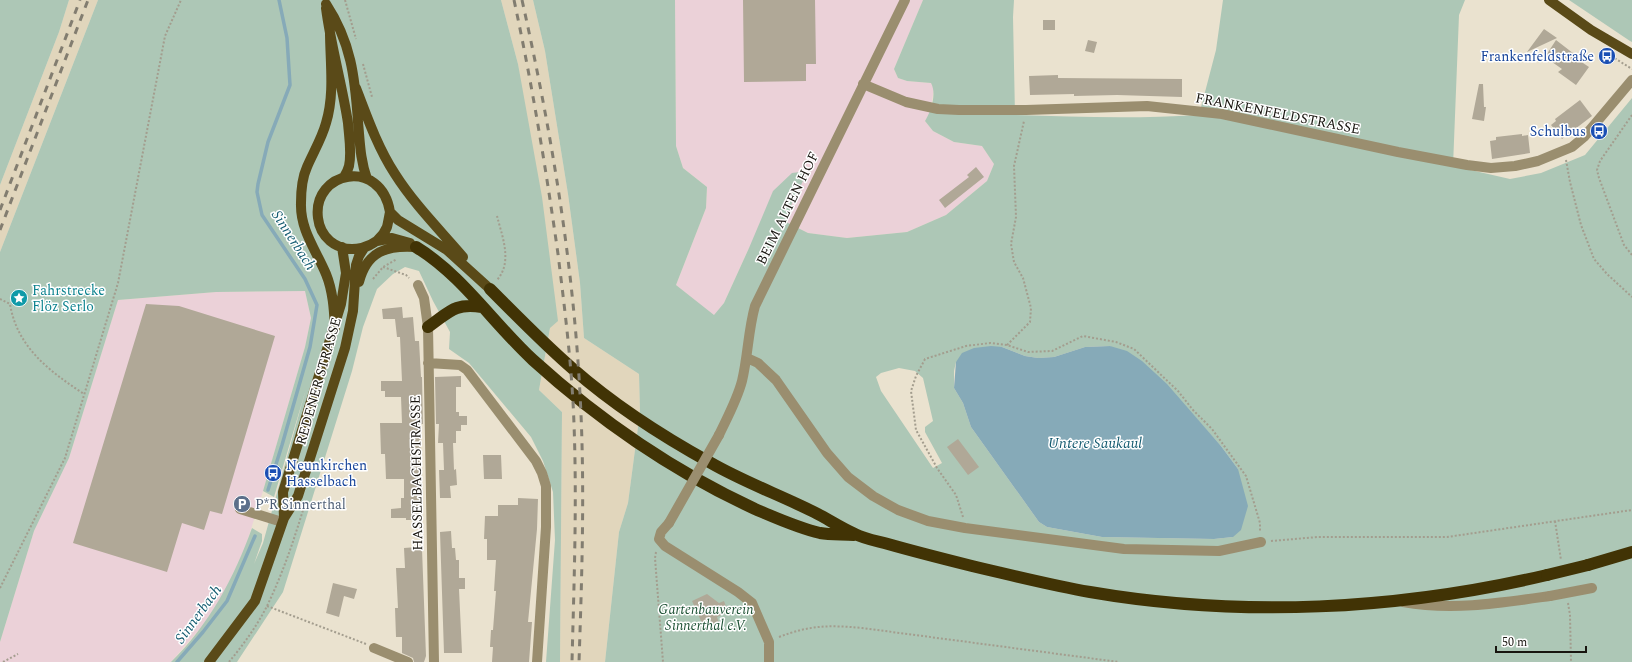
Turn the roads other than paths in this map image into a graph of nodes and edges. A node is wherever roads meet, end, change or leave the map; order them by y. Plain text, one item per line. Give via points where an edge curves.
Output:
1 (905, 0) edge
2 (1549, 0) edge
3 (325, 2) edge
4 (330, 32) junction
5 (1632, 54) edge
6 (1632, 80) edge
7 (863, 84) junction
8 (356, 88) junction
9 (344, 177) junction
10 (367, 179) junction
11 (390, 212) junction
12 (377, 241) junction
13 (416, 246) junction
14 (342, 248) junction
15 (364, 248) junction
16 (458, 281) junction
17 (418, 285) road end
18 (490, 289) junction
19 (482, 307) junction
20 (453, 309) junction
21 (353, 311) junction
22 (428, 327) junction
23 (335, 328) junction
24 (746, 358) junction
25 (428, 363) junction
26 (240, 509) dead end
27 (283, 520) junction
28 (856, 535) junction
29 (1261, 542) road end
30 (1632, 552) edge
31 (1592, 588) dead end
32 (1397, 601) junction
33 (374, 648) road end
34 (210, 662) edge
35 (408, 662) edge
36 (434, 662) edge
37 (537, 662) edge
38 (769, 662) edge

1 - 7 street, BEIM ALTEN HOF
2 - 5 main road via 1591,30
3 - 4 main road
3 - 8 main road via 346,42
4 - 9 main road via 349,134 349,168
4 - 23 main road via 330,102 326,123 306,169 300,204 305,231 329,281
6 - 7 street, FRANKENFELDSTRASSE via 1584,137 1564,151 1538,161 1491,168 1398,152 1216,113 1147,106 1026,110 938,109 906,102
7 - 24 street, BEIM ALTEN HOF via 754,306
8 - 10 main road via 360,158
8 - 18 main road via 377,140 395,174
9 - 10 main road
9 - 14 main road via 333,182 325,190 319,200 317,212 323,234
10 - 11 main road via 383,192
11 - 12 main road via 386,228
11 - 18 main road via 447,250
12 - 13 main road via 392,238
12 - 15 main road
13 - 16 highway
13 - 21 main road via 397,246 379,252 370,259 362,273
14 - 15 main road
14 - 23 main road, REDENER STRASSE via 346,273
15 - 21 main road, REDENER STRASSE via 358,256 356,265
16 - 19 highway
16 - 20 highway via 459,293
17 - 22 street, HASSELBACHSTRASSE via 424,298
18 - 28 highway via 574,370 620,406 711,463 817,513
19 - 20 highway via 469,305
19 - 28 highway via 533,360 613,424 665,460 723,494 774,517 821,533
20 - 22 highway
21 - 27 main road, REDENER STRASSE via 337,375 298,496
22 - 25 street, HASSELBACHSTRASSE
23 - 27 main road, REDENER STRASSE via 283,492
24 - 29 street via 758,363 776,380 827,453 848,477 873,496 898,510 928,521 1124,549 1219,552
24 - 38 street, BEIM ALTEN HOF, bridge via 741,383 719,435 659,539 665,546 752,603 769,642
25 - 36 street, HASSELBACHSTRASSE
25 - 37 street via 460,366 467,370 536,461 542,473 546,486 546,527
26 - 27 street
27 - 34 main road, REDENER STRASSE via 255,601
28 - 32 highway via 1024,579 1150,600 1260,607
30 - 32 highway, bridge via 1547,575 1468,591
31 - 32 street, bridge via 1507,602 1449,607
33 - 35 street

